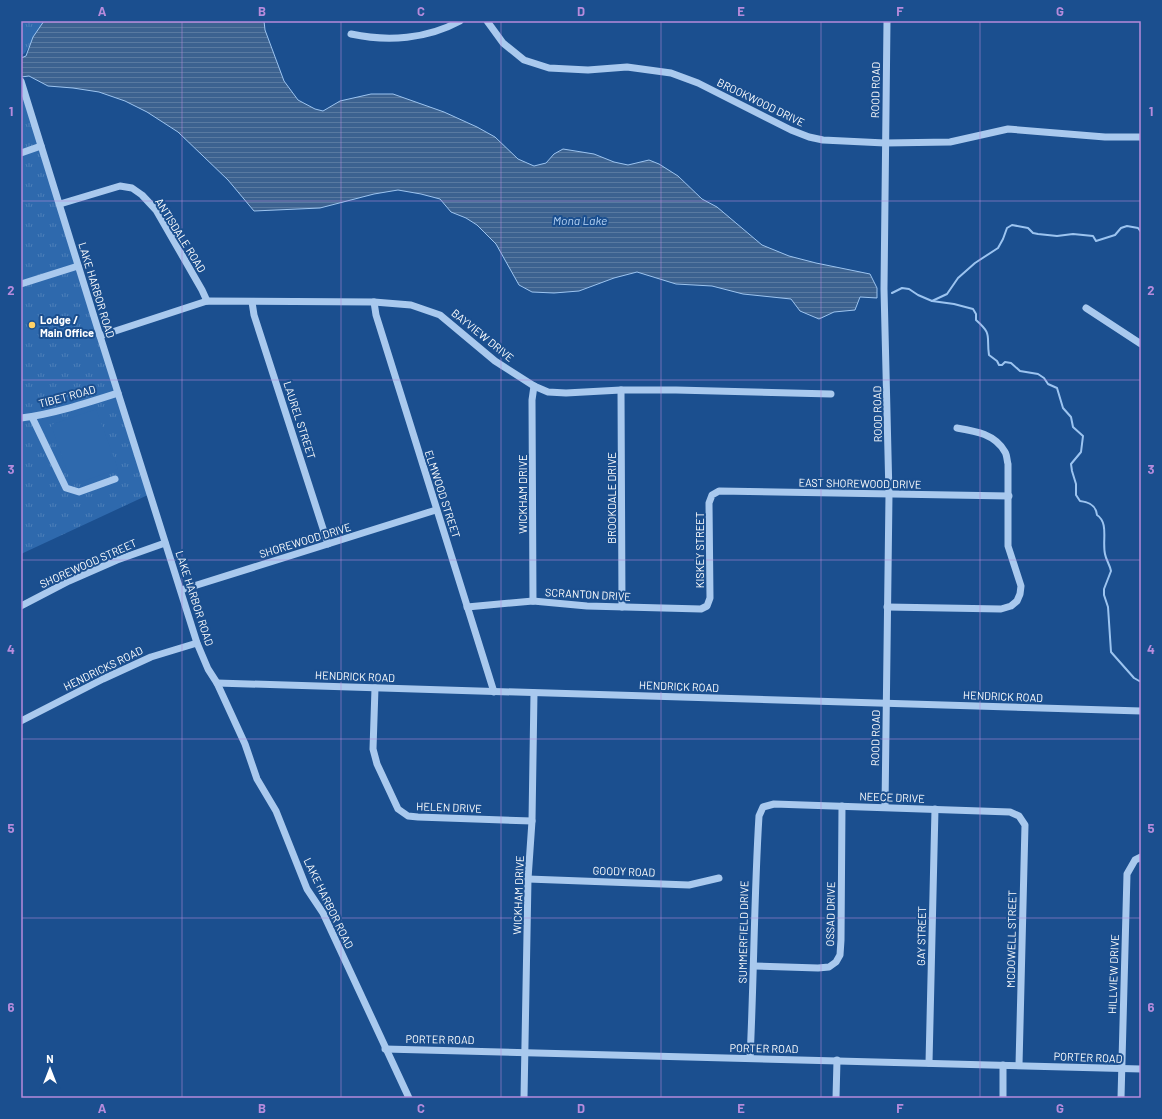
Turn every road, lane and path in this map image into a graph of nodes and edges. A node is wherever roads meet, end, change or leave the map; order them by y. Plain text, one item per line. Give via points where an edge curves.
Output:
1 (460, 21) edge
2 (487, 21) edge
3 (887, 21) edge
4 (352, 34) dead end
5 (21, 81) edge
6 (1141, 137) edge
7 (885, 143) junction
8 (41, 146) junction
9 (21, 153) edge
10 (60, 204) junction
11 (78, 266) junction
12 (21, 284) edge
13 (207, 301) junction
14 (252, 302) junction
15 (374, 302) junction
16 (1086, 308) dead end
17 (100, 336) junction
18 (1141, 344) edge
19 (534, 386) junction
20 (621, 390) junction
21 (118, 393) junction
22 (831, 394) dead end
23 (32, 416) junction
24 (21, 418) edge
25 (957, 428) dead end
26 (115, 480) dead end
27 (712, 494) joint
28 (889, 495) junction
29 (1009, 496) junction
30 (436, 510) junction
31 (165, 542) junction
32 (328, 544) junction
33 (181, 590) junction
34 (533, 602) junction
35 (21, 606) edge
36 (707, 606) joint
37 (467, 607) junction
38 (622, 607) junction
39 (888, 607) junction
40 (197, 643) junction
41 (217, 683) junction
42 (375, 688) junction
43 (494, 692) junction
44 (534, 693) junction
45 (886, 703) junction
46 (1141, 711) edge
47 (21, 721) edge
48 (842, 806) junction
49 (763, 807) joint
50 (885, 807) junction
51 (935, 809) junction
52 (1019, 816) joint
53 (532, 821) junction
54 (1141, 857) edge
55 (719, 878) dead end
56 (528, 879) junction
57 (754, 966) junction
58 (386, 1049) junction
59 (525, 1052) junction
60 (750, 1058) junction
61 (837, 1060) junction
62 (930, 1063) junction
63 (1004, 1065) junction
64 (1019, 1065) junction
65 (1122, 1069) junction
66 (1141, 1069) edge
67 (409, 1098) edge
68 (524, 1098) edge
69 (836, 1098) edge
70 (1003, 1098) edge
71 (1121, 1098) edge

1 - 4 street via 430,34 407,38 369,38
2 - 7 street, BROOKWOOD DRIVE via 503,43 524,60 549,68 588,70 627,67 671,74 698,83 809,137 832,141
3 - 7 street, ROOD ROAD
5 - 8 street, LAKE HARBOR ROAD
6 - 7 street, BROOKWOOD DRIVE via 1097,137 1008,129 950,142
7 - 28 street, ROOD ROAD via 884,289
8 - 9 street
8 - 10 street, LAKE HARBOR ROAD
10 - 11 street, LAKE HARBOR ROAD
10 - 13 street, ANTISDALE ROAD via 120,186 132,188 156,210
11 - 12 street
11 - 17 street, LAKE HARBOR ROAD
13 - 14 street, BAYVIEW DRIVE
13 - 17 street, BAYVIEW DRIVE
14 - 15 street, BAYVIEW DRIVE
14 - 32 street, LAUREL STREET
15 - 19 street, BAYVIEW DRIVE via 411,306 440,315 495,361
15 - 30 street, ELMWOOD STREET
16 - 18 street
17 - 21 street, LAKE HARBOR ROAD
19 - 20 street, BAYVIEW DRIVE via 548,392 566,393
19 - 34 street, WICKHAM DRIVE
20 - 22 street, BAYVIEW DRIVE
20 - 38 street, BROOKDALE DRIVE
21 - 23 street, TIBET ROAD
21 - 31 street, LAKE HARBOR ROAD
23 - 24 street, TIBET ROAD
23 - 26 street via 66,488 79,492
25 - 29 street via 978,431 994,439 1005,452
27 - 28 street, EAST SHOREWOOD DRIVE via 719,491
27 - 36 street, KISKEY STREET via 710,598
28 - 29 street, EAST SHOREWOOD DRIVE
28 - 39 street, ROOD ROAD
29 - 39 street via 1008,546 1021,586 1017,601 1012,606 1001,609
30 - 32 street, SHOREWOOD DRIVE
30 - 37 street, ELMWOOD STREET
31 - 33 street, LAKE HARBOR ROAD
31 - 35 street, SHOREWOOD STREET via 103,566
32 - 33 street, SHOREWOOD DRIVE
33 - 40 street, LAKE HARBOR ROAD
34 - 37 street, SCRANTON DRIVE
34 - 38 street, SCRANTON DRIVE
36 - 38 street, SCRANTON DRIVE via 701,609
37 - 43 street, ELMWOOD STREET
39 - 45 street, ROOD ROAD
40 - 41 street, LAKE HARBOR ROAD
40 - 47 street, HENDRICKS ROAD via 151,657
41 - 42 street, HENDRICK ROAD
41 - 58 street, LAKE HARBOR ROAD via 245,744 257,779 276,811 307,889 323,913
42 - 43 street, HENDRICK ROAD
42 - 53 street, HELEN DRIVE via 374,749 377,764 398,809 408,816 418,818
43 - 44 street, HENDRICK ROAD
44 - 45 street, HENDRICK ROAD
44 - 53 street, WICKHAM DRIVE
45 - 46 street, HENDRICK ROAD
45 - 50 street, ROOD ROAD
48 - 49 street, NEECE DRIVE via 774,804
48 - 50 street, NEECE DRIVE
48 - 57 street, OSSAD DRIVE via 840,955 829,967
49 - 57 street, SUMMERFIELD DRIVE via 759,816 755,886
50 - 51 street, NEECE DRIVE
51 - 52 street, NEECE DRIVE via 1010,812
51 - 62 street, GAY STREET
52 - 64 street, MCDOWELL STREET via 1024,825
53 - 56 street, WICKHAM DRIVE
54 - 65 street, HILLVIEW DRIVE via 1135,860 1127,874
55 - 56 street, GOODY ROAD via 689,885
56 - 59 street, WICKHAM DRIVE
57 - 60 street, SUMMERFIELD DRIVE
58 - 59 street, PORTER ROAD
58 - 67 street, LAKE HARBOR ROAD
59 - 60 street, PORTER ROAD
59 - 68 street, WICKHAM DRIVE
60 - 61 street, PORTER ROAD
61 - 62 street, PORTER ROAD
61 - 69 street
62 - 63 street, PORTER ROAD
63 - 64 street, PORTER ROAD
63 - 70 street
64 - 65 street, PORTER ROAD
65 - 66 street, PORTER ROAD
65 - 71 street, HILLVIEW DRIVE

